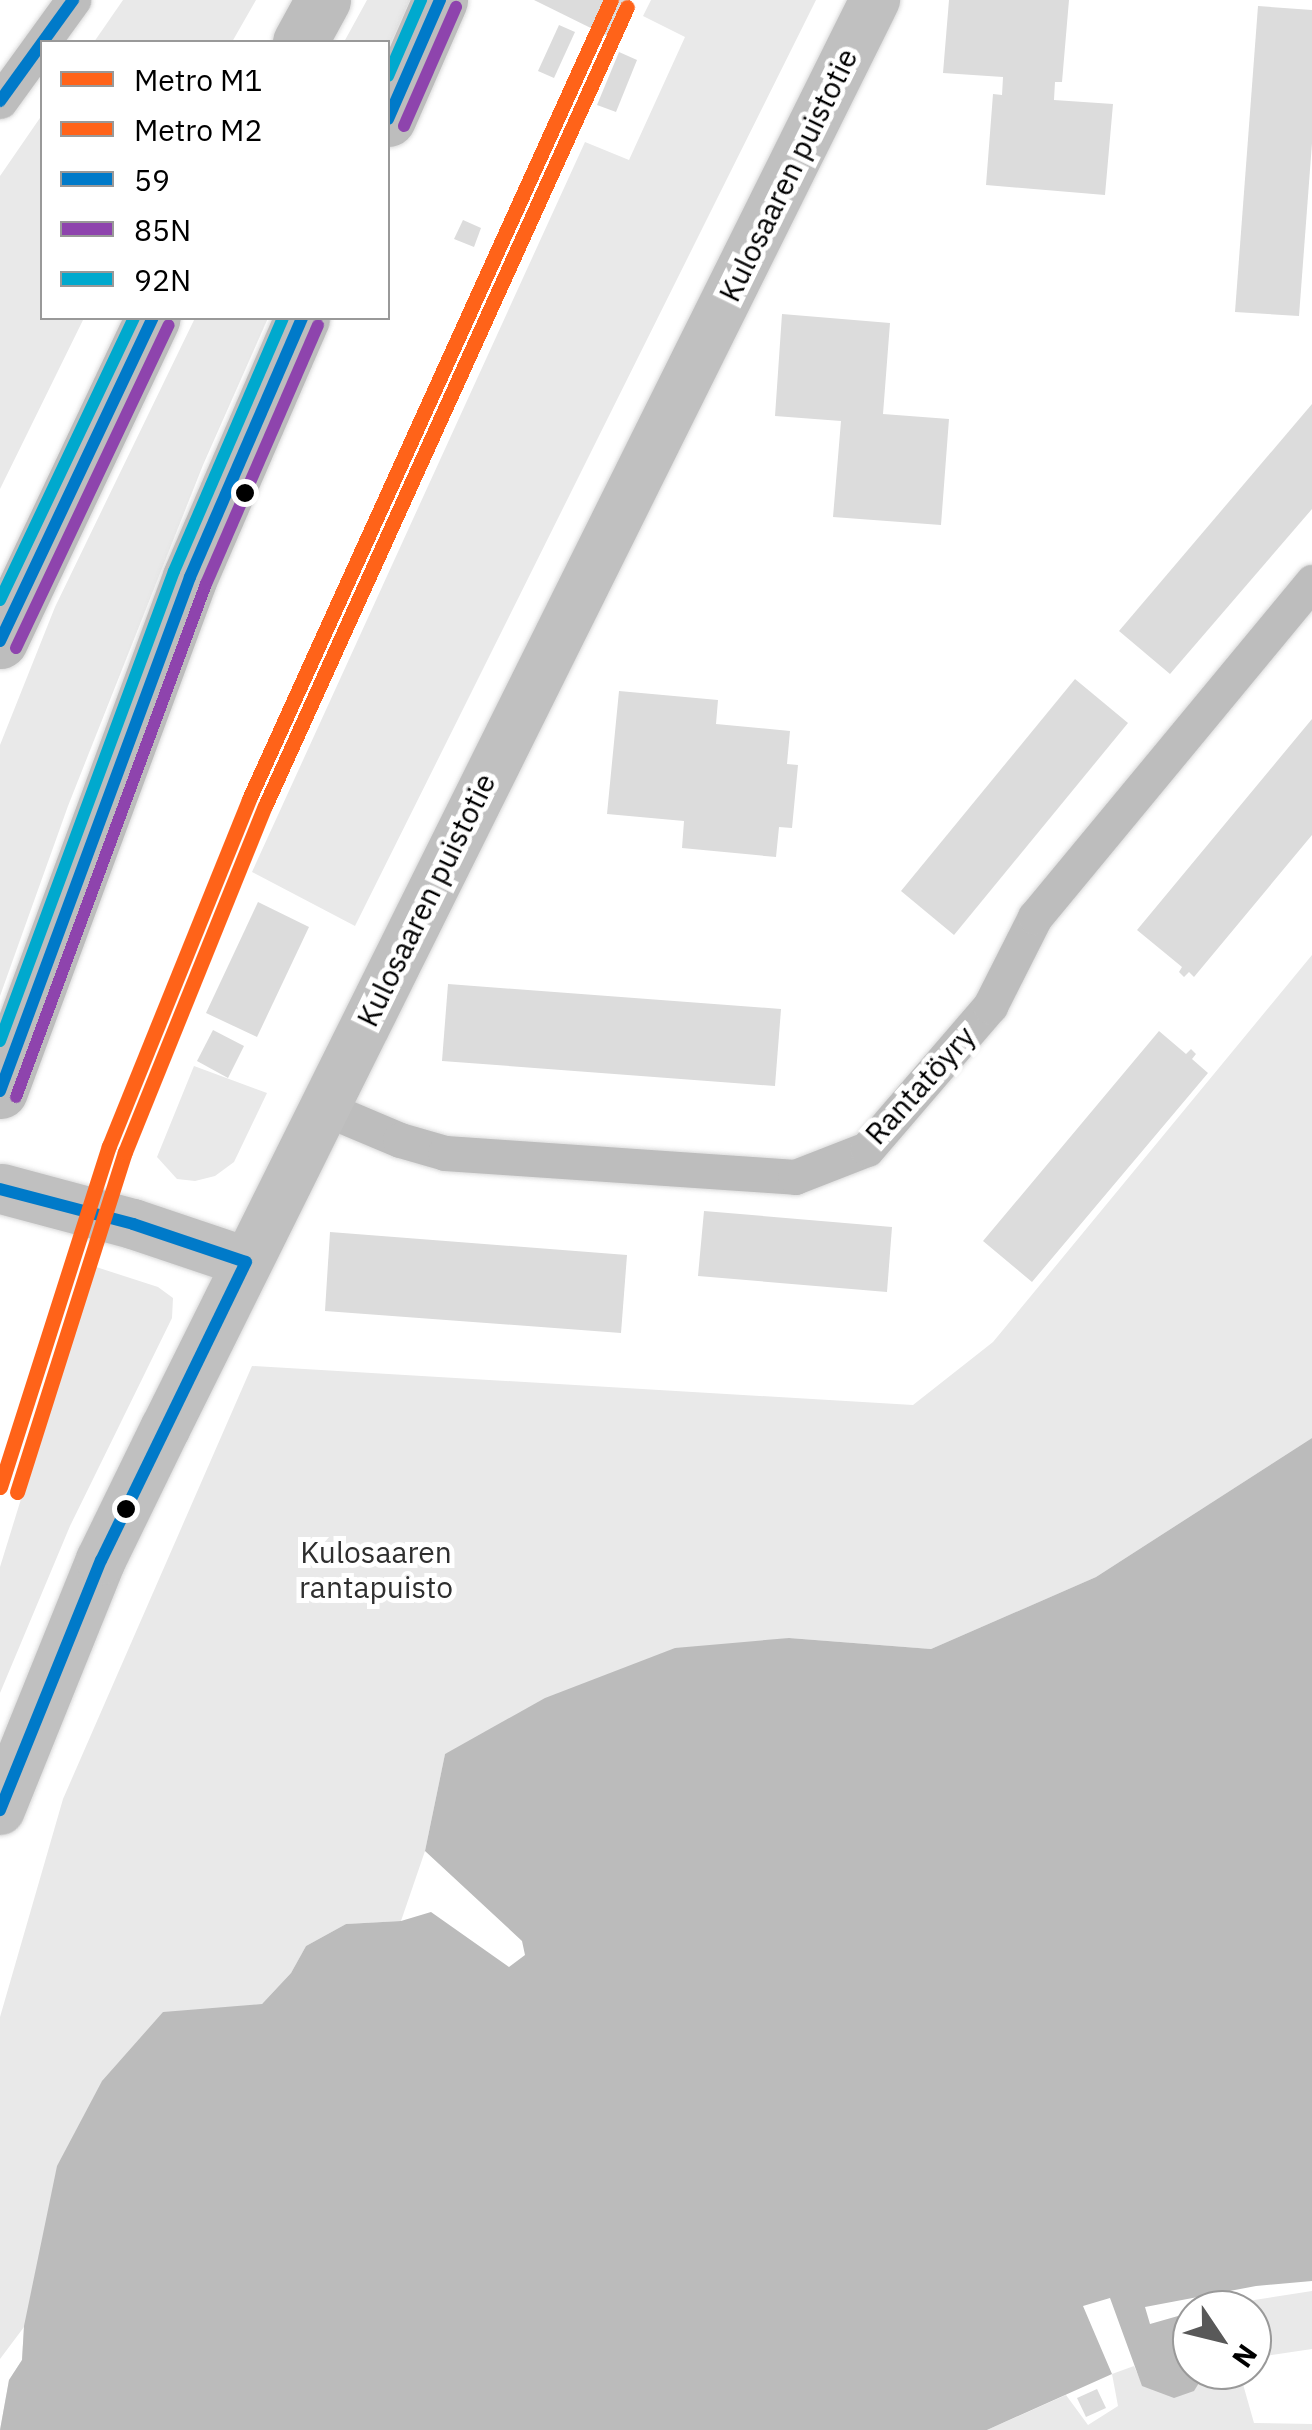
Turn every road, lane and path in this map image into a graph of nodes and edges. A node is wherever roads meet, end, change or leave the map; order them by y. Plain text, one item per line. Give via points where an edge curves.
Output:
1 (73, 0) edge
2 (323, 0) edge
3 (440, 0) edge
4 (875, 0) edge
5 (44, 40) edge
6 (301, 40) edge
7 (40, 46) edge
8 (0, 101) edge
9 (390, 114) edge
10 (153, 320) edge
11 (301, 320) edge
12 (1312, 582) edge
13 (0, 641) edge
14 (0, 1091) edge
15 (324, 1108) junction
16 (2, 1190) edge
17 (246, 1262) junction
18 (0, 1810) edge

1 - 5 street
2 - 6 highway
3 - 9 highway
4 - 15 street, Kulosaaren puistotie
7 - 8 street
10 - 13 highway
11 - 14 highway via 190,577
12 - 15 street, Rantatöyry via 1034,918 990,1006 866,1148 795,1178 464,1154 400,1140
15 - 17 street, Kulosaaren puistotie
16 - 17 street
17 - 18 street, Kulosaaren puistotie via 102,1560

